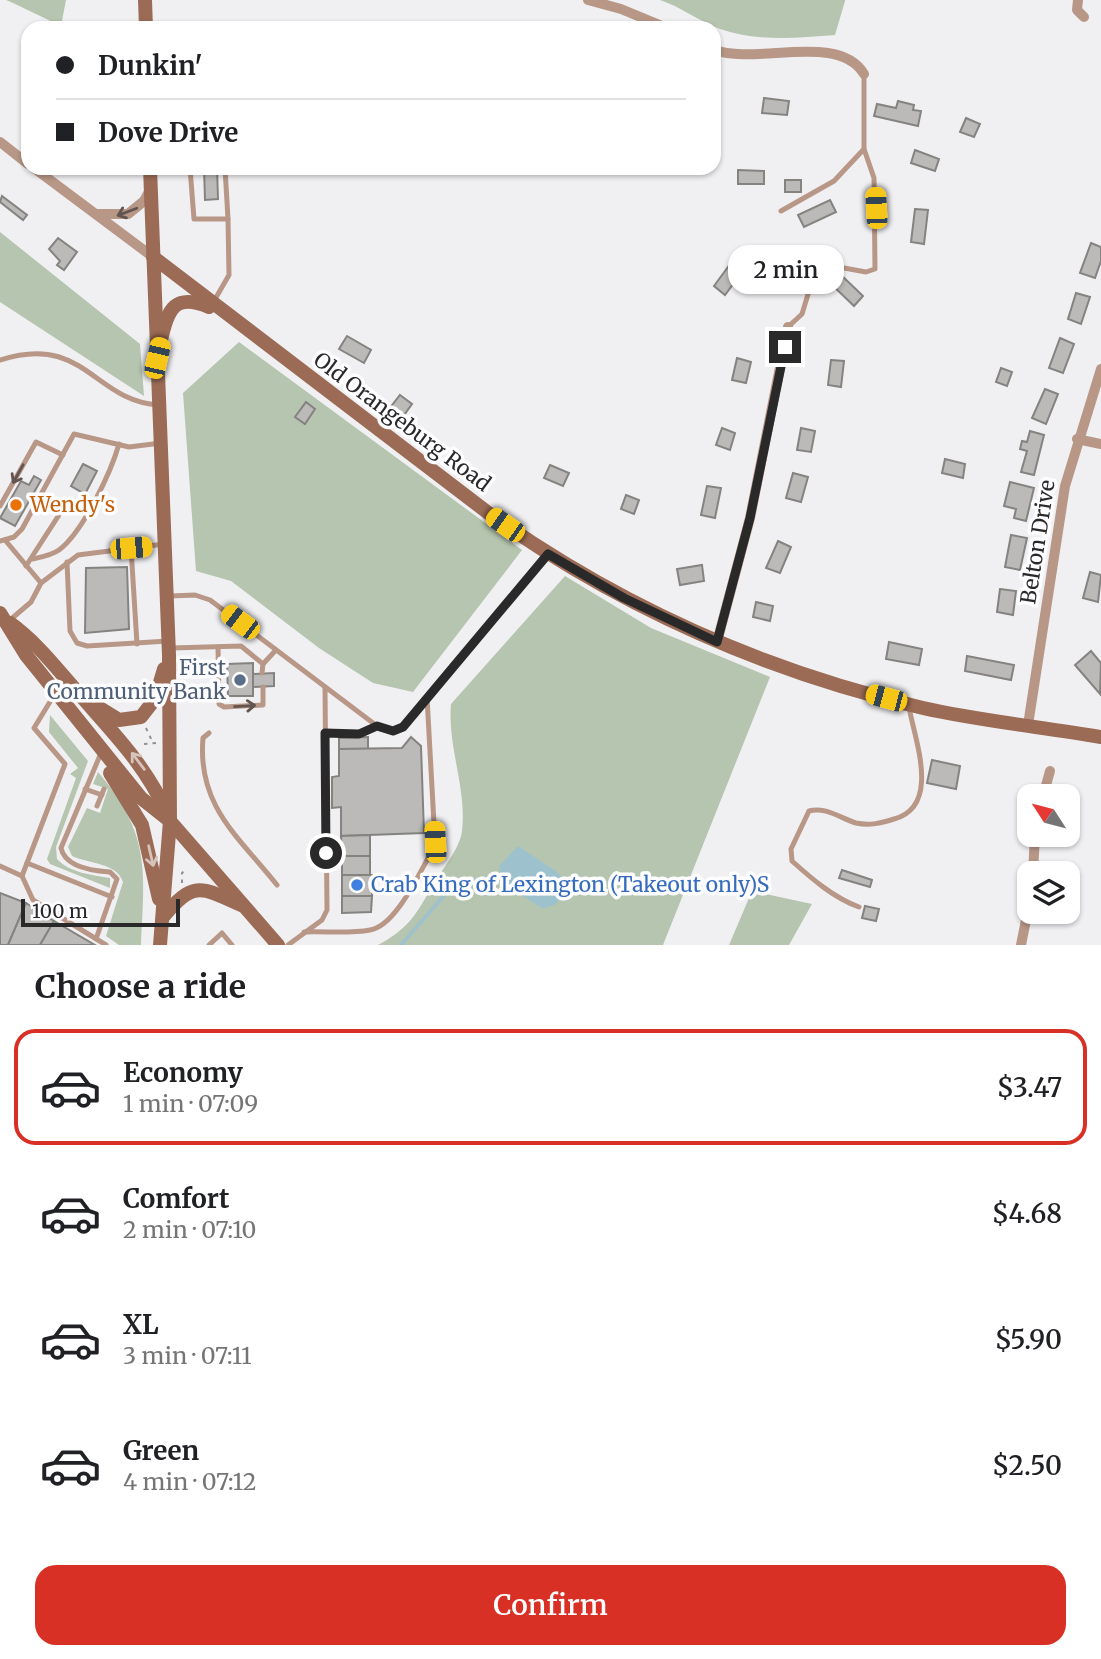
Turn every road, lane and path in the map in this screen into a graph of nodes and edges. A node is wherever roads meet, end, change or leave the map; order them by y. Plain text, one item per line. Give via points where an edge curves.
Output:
1 (145, 0) edge
2 (587, 0) edge
3 (1078, 0) edge
4 (1084, 17) dead end
5 (146, 21) edge
6 (650, 21) edge
7 (721, 52) edge
8 (864, 74) joint
9 (0, 142) edge
10 (864, 149) junction
11 (21, 158) edge
12 (43, 175) edge
13 (149, 175) edge
14 (191, 175) edge
15 (225, 175) edge
16 (150, 189) junction
17 (780, 211) dead end
18 (94, 213) junction
19 (228, 219) junction
20 (153, 257) junction
21 (830, 266) junction
22 (811, 290) junction
23 (212, 303) junction
24 (224, 313) junction
25 (788, 327) joint
26 (157, 358) junction
27 (0, 360) edge
28 (1101, 369) edge
29 (159, 405) junction
30 (1077, 439) junction
31 (161, 443) junction
32 (119, 444) junction
33 (1101, 444) edge
34 (63, 454) junction
35 (0, 506) edge
36 (90, 506) junction
37 (3, 541) edge
38 (164, 544) junction
39 (131, 548) junction
40 (548, 554) junction
41 (33, 559) junction
42 (67, 562) junction
43 (26, 566) junction
44 (41, 583) junction
45 (167, 596) junction
46 (4, 617) edge
47 (717, 642) junction
48 (137, 644) junction
49 (218, 647) junction
50 (169, 648) junction
51 (276, 650) junction
52 (262, 664) junction
53 (262, 673) dead end
54 (262, 687) dead end
55 (324, 687) junction
56 (74, 689) junction
57 (57, 691) junction
58 (427, 697) junction
59 (908, 704) junction
60 (144, 724) dead end
61 (1028, 725) junction
62 (377, 726) junction
63 (209, 733) dead end
64 (325, 733) junction
65 (1101, 737) edge
66 (153, 743) junction
67 (161, 743) dead end
68 (144, 744) dead end
69 (102, 750) junction
70 (1050, 771) dead end
71 (1046, 784) edge
72 (85, 789) junction
73 (97, 806) dead end
74 (170, 821) junction
75 (27, 863) junction
76 (0, 866) edge
77 (187, 868) dead end
78 (22, 876) junction
79 (183, 884) dead end
80 (277, 885) dead end
81 (112, 897) junction
82 (245, 907) junction
83 (859, 907) dead end
84 (163, 917) junction
85 (1025, 924) edge
86 (304, 932) junction
87 (96, 939) junction
88 (106, 945) edge
89 (160, 945) edge
90 (209, 945) edge
91 (232, 945) edge
92 (278, 945) edge
93 (288, 945) edge
94 (1021, 945) edge

1 - 5 street
2 - 6 street
3 - 4 street via 1077,10
7 - 8 street via 740,56 837,55 857,63
8 - 10 lane
9 - 11 street
10 - 17 lane via 834,181
10 - 21 lane via 874,178 875,269 866,272
12 - 18 street, Old Orangeburg Road
13 - 16 street
14 - 19 lane via 194,219
15 - 19 lane
16 -> 18 street via 128,214
16 - 20 street
18 - 20 street, Old Orangeburg Road
19 - 23 lane via 229,275
20 - 23 street, Old Orangeburg Road
20 - 26 street
21 - 22 lane via 826,279
21 - 22 lane via 816,268
22 - 25 lane via 802,314
23 - 24 street, Old Orangeburg Road
24 - 26 street via 191,300 177,303 168,315
24 - 40 street, Old Orangeburg Road
25 - 47 street via 750,518
26 - 29 street
27 - 29 lane via 29,352 60,355 140,404
28 - 30 street, Belton Drive
29 - 31 street
30 - 33 street
30 - 61 street, Belton Drive via 1065,486
31 - 32 lane
31 - 38 street
32 - 34 lane via 74,434
32 - 36 lane
34 -> 35 lane via 36,442
34 - 37 lane via 22,529
36 - 41 lane via 60,549
36 - 41 lane via 77,500 68,502
37 - 43 lane
38 - 39 lane
38 - 45 street
39 - 42 lane via 82,553
39 - 48 lane
40 - 47 street, Old Orangeburg Road via 624,598
40 - 58 lane
41 - 43 lane
42 - 44 lane
42 - 48 lane via 69,631 74,640 87,646
43 - 44 lane
44 - 46 lane via 31,602
45 - 50 street
45 - 51 lane via 195,595 210,600
46 - 56 street via 35,641
46 - 57 street via 26,655
47 - 59 street, Old Orangeburg Road via 816,678
48 - 50 lane
49 - 50 lane
49 - 52 lane via 241,646
49 -> 54 lane via 219,704 263,705
50 - 56 street via 150,708 135,720 110,716
50 - 74 street
51 - 52 lane
51 - 55 lane
52 - 53 lane
55 - 62 lane
55 - 64 lane
74 -> 56 street via 152,781
57 - 69 street
57 - 75 lane via 34,728 65,764
58 - 62 lane via 403,727 393,731
58 - 86 lane via 432,852 384,925 370,930
59 - 61 street, Old Orangeburg Road
59 - 83 lane via 920,759 920,793 915,804 901,818 874,825 809,811 791,849 792,861 800,869 841,900
60 - 66 path
61 - 65 street, Old Orangeburg Road
62 - 64 lane via 359,734
63 - 80 lane via 202,742 212,804
64 - 86 lane via 327,910
66 - 67 path
66 - 68 path
69 - 72 lane
69 - 74 street via 141,799
69 -> 84 street via 145,834
70 - 71 street
72 - 73 lane via 103,792
72 - 81 lane via 62,852 71,862 116,876
74 - 82 street
74 - 84 street
75 - 78 lane
75 - 81 lane
76 - 78 lane
77 - 79 path via 182,873
78 - 87 lane via 33,900
81 - 87 lane
82 - 84 street via 194,889
82 - 92 street
84 - 89 street
85 - 94 street
86 - 93 lane
87 - 88 lane
90 - 91 lane via 222,933

